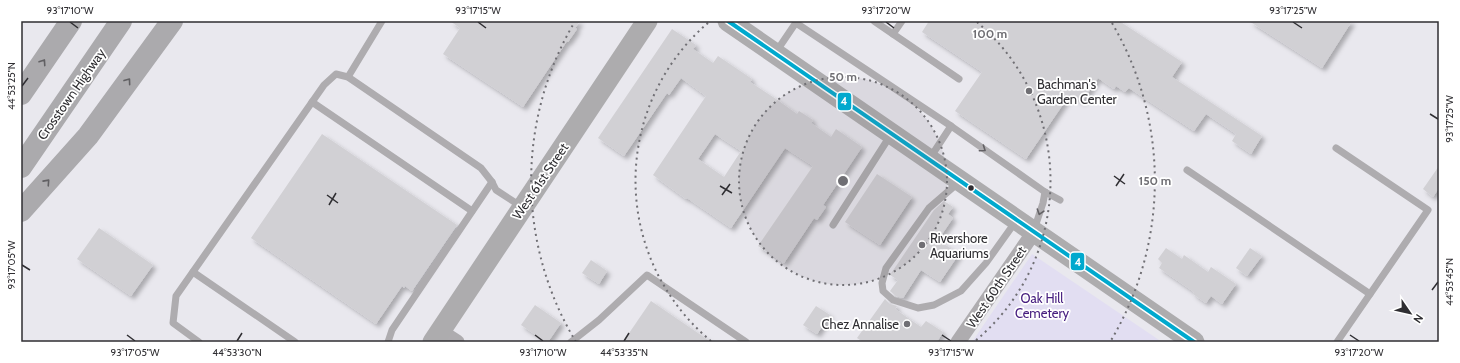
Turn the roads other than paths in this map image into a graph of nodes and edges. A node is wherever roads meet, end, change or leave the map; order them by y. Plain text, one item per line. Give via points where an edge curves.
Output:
1 (71, 21) edge
2 (122, 21) edge
3 (172, 21) edge
4 (382, 21) edge
5 (647, 21) edge
6 (728, 21) edge
7 (874, 21) edge
8 (902, 21) edge
9 (796, 22) edge
10 (893, 34) junction
11 (775, 53) junction
12 (348, 77) junction
13 (959, 79) dead end
14 (21, 94) edge
15 (312, 102) junction
16 (951, 126) junction
17 (891, 134) junction
18 (1336, 148) dead end
19 (929, 160) junction
20 (21, 167) edge
21 (1187, 170) dead end
22 (960, 181) junction
23 (492, 182) junction
24 (1045, 192) junction
25 (1060, 200) dead end
26 (522, 208) junction
27 (21, 211) edge
28 (472, 211) junction
29 (1016, 220) junction
30 (833, 225) dead end
31 (1034, 232) junction
32 (194, 272) junction
33 (1370, 294) junction
34 (443, 338) edge
35 (199, 342) edge
36 (295, 342) edge
37 (388, 342) edge
38 (572, 342) edge
39 (746, 342) edge
40 (958, 342) edge
41 (1194, 342) edge
42 (1338, 342) edge

14 -> 1 highway
2 - 20 highway, Crosstown Highway
27 -> 3 highway via 88,136
4 - 12 lane
5 - 26 main road, West 61st Street
6 - 11 main road
7 - 10 lane
8 - 10 lane
9 - 11 lane
9 - 16 lane
10 - 13 lane
11 - 17 main road
12 - 15 lane via 336,74
12 - 23 lane via 481,168
15 - 28 lane
15 - 32 lane
16 - 19 lane
16 -> 24 lane
17 - 19 main road
17 - 30 lane
18 - 33 lane via 1428,210
19 - 22 main road
21 - 33 lane
22 - 29 main road
22 - 29 lane via 928,208 886,268 882,283 883,291 893,300 918,308 934,305 960,291 986,264
23 - 26 lane via 496,190
23 - 28 lane
24 - 25 lane
24 -> 31 lane
26 - 34 main road, West 61st Street
28 - 37 lane via 392,330
29 - 31 main road
31 - 40 street, West 60th Street
31 - 41 main road
32 - 35 lane via 176,296 173,323
32 - 36 lane
33 - 42 lane
38 - 39 lane via 647,275

